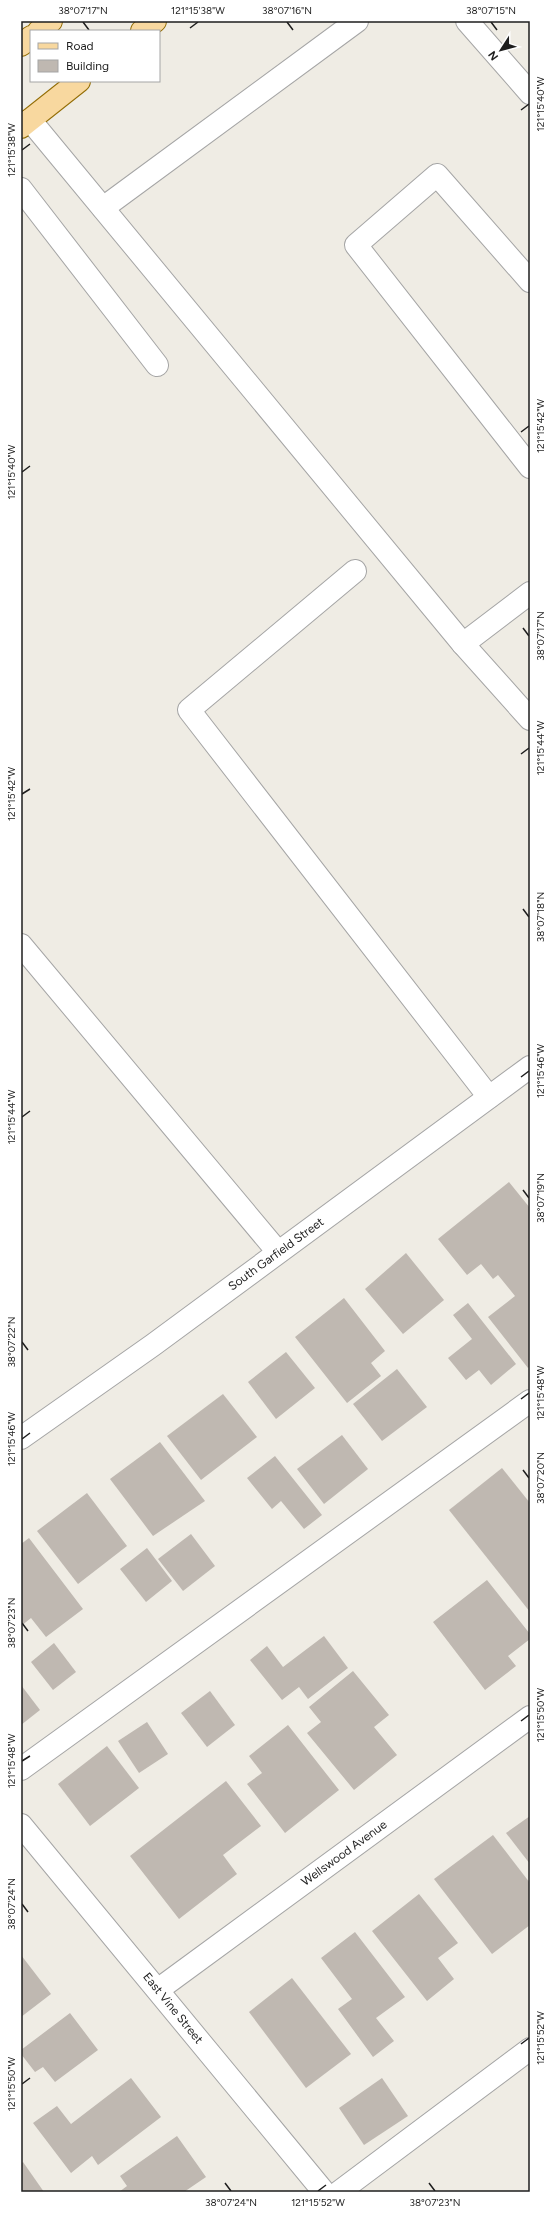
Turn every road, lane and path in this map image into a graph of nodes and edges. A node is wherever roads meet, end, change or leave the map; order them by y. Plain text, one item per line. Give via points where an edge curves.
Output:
1 (51, 21) edge
2 (155, 21) edge
3 (357, 21) edge
4 (467, 21) edge
5 (39, 30) edge
6 (143, 30) edge
7 (30, 38) edge
8 (21, 45) edge
9 (78, 82) edge
10 (530, 93) edge
11 (25, 123) edge
12 (21, 189) edge
13 (103, 208) junction
14 (530, 281) edge
15 (157, 365) dead end
16 (530, 467) edge
17 (355, 571) dead end
18 (530, 593) edge
19 (463, 644) junction
20 (530, 719) edge
21 (21, 945) edge
22 (530, 1067) edge
23 (489, 1097) junction
24 (278, 1252) junction
25 (530, 1400) edge
26 (21, 1438) edge
27 (530, 1717) edge
28 (21, 1769) edge
29 (21, 1825) edge
30 (158, 1989) junction
31 (530, 2049) edge
32 (324, 2192) edge
33 (339, 2192) edge

1 - 5 main road
2 - 6 main road
3 - 13 street
4 - 10 street
7 - 8 main road
9 - 11 main road
11 - 13 street
12 - 15 street
13 - 19 street
14 - 16 street via 437,175 356,245
17 - 23 street via 189,710
18 - 19 street
19 - 20 street
21 - 24 street
22 - 23 street, South Garfield Street
23 - 24 street, South Garfield Street
24 - 26 street, South Garfield Street via 153,1345
25 - 28 street
27 - 30 street, Wellswood Avenue
29 - 30 street, East Vine Street
30 - 32 street, East Vine Street
31 - 33 street

